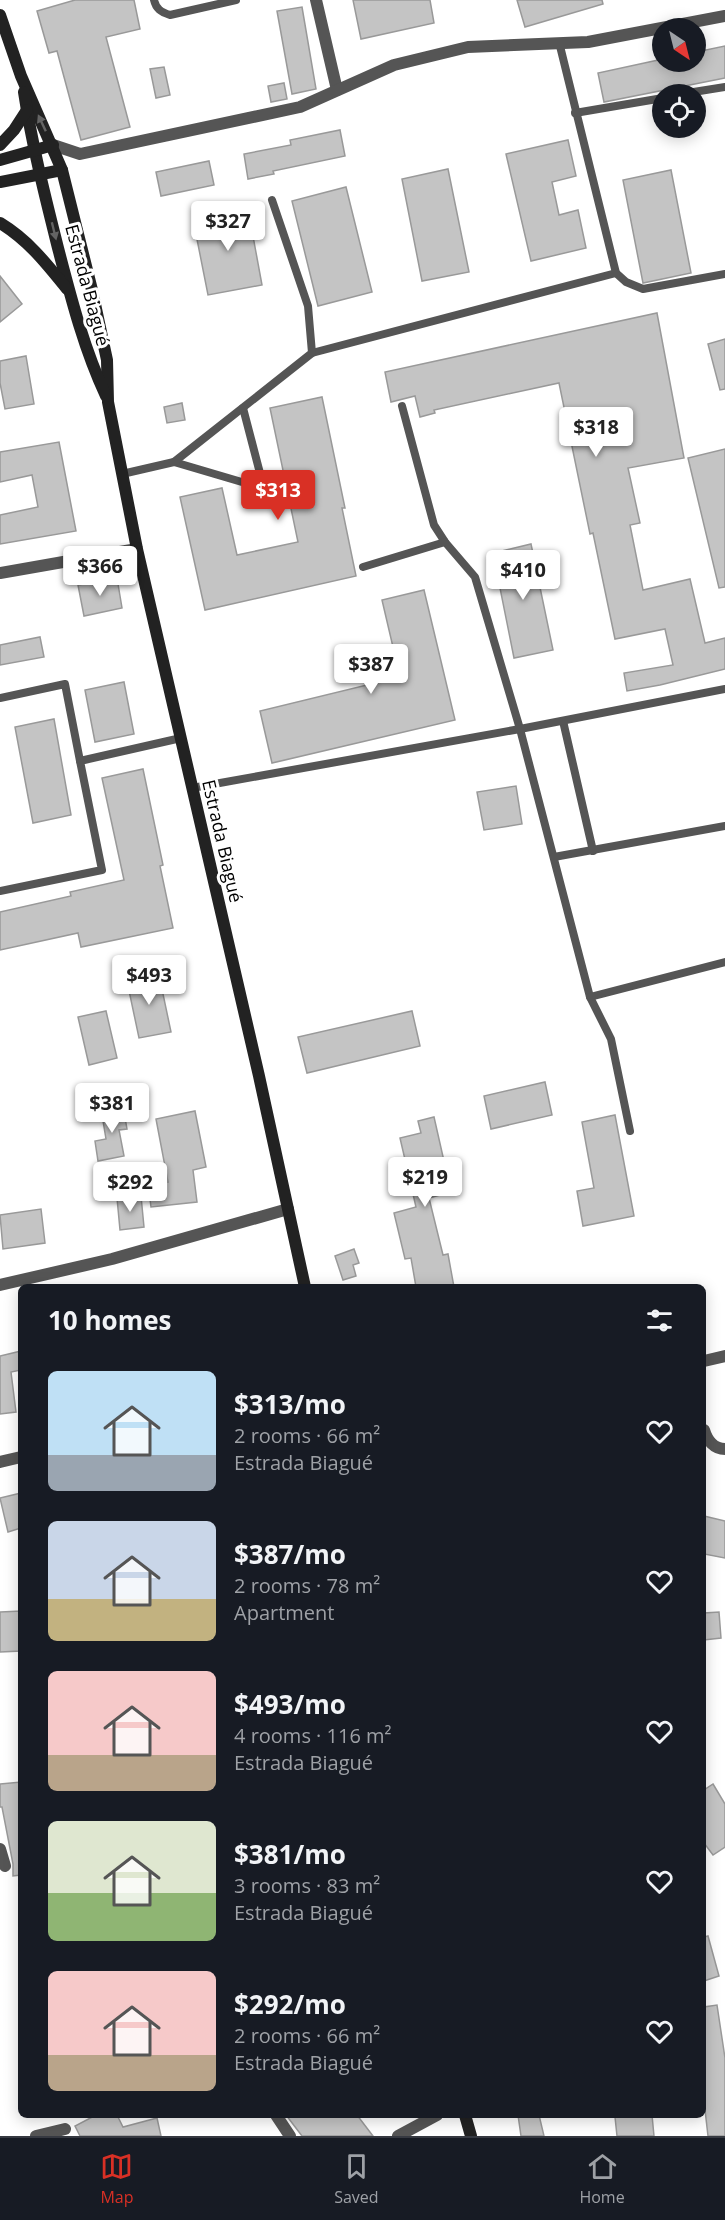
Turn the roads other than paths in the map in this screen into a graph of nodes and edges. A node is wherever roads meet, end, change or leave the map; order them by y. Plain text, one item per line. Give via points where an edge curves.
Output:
1 (154, 0) edge
2 (236, 0) edge
3 (316, 0) edge
4 (0, 15) edge
5 (725, 16) edge
6 (559, 42) junction
7 (21, 76) junction
8 (725, 87) edge
9 (337, 90) junction
10 (706, 90) edge
11 (652, 100) edge
12 (27, 110) junction
13 (576, 113) junction
14 (0, 145) edge
15 (53, 145) junction
16 (34, 149) junction
17 (80, 154) junction
18 (0, 160) edge
19 (62, 170) junction
20 (40, 175) junction
21 (0, 182) edge
22 (272, 200) dead end
23 (0, 223) edge
24 (616, 273) junction
25 (725, 274) edge
26 (70, 293) junction
27 (312, 353) junction
28 (108, 402) junction
29 (402, 406) dead end
30 (243, 408) junction
31 (174, 462) junction
32 (122, 474) junction
33 (445, 542) junction
34 (136, 549) junction
35 (363, 567) dead end
36 (0, 573) edge
37 (725, 689) edge
38 (0, 698) edge
39 (563, 721) junction
40 (520, 729) junction
41 (181, 738) junction
42 (80, 761) junction
43 (192, 788) junction
44 (725, 826) edge
45 (592, 851) junction
46 (554, 856) junction
47 (0, 891) edge
48 (725, 962) edge
49 (590, 997) junction
50 (630, 1131) dead end
51 (288, 1209) junction
52 (304, 1284) edge
53 (0, 1285) edge
54 (725, 1356) edge
55 (706, 1361) edge
56 (706, 1435) edge
57 (725, 1449) edge
58 (18, 1458) edge
59 (0, 1462) edge
60 (0, 1849) edge
61 (5, 1866) dead end
62 (278, 2118) edge
63 (431, 2118) edge
64 (466, 2118) edge
65 (65, 2128) dead end
66 (36, 2136) edge
67 (290, 2136) edge
68 (398, 2136) edge
69 (471, 2136) edge

1 - 2 lane via 162,13 170,15
3 - 9 street
4 - 7 main road
5 - 6 street via 588,42
6 - 9 street via 468,47 394,65
6 - 13 lane
7 - 12 main road, Estrada Biagué
15 -> 7 main road, Estrada Biagué
8 - 10 lane
9 - 17 street via 300,107
11 - 13 lane
12 - 14 main road
12 - 16 main road, Estrada Biagué
13 - 24 lane
15 - 16 main road
15 - 17 street
15 - 19 main road, Estrada Biagué
16 - 18 main road
16 - 20 main road, Estrada Biagué
17 - 19 street
19 - 20 main road
19 - 28 main road, Estrada Biagué via 107,360
20 - 21 main road
20 -> 26 main road, Estrada Biagué
22 - 27 lane via 308,306
23 - 26 main road via 38,252
24 - 25 lane via 644,289
24 - 27 lane
26 - 28 main road, Estrada Biagué via 92,367
27 - 30 lane
28 - 32 main road, Estrada Biagué
29 - 33 lane via 434,525
30 - 31 lane
30 - 31 lane via 261,477 257,484
31 - 32 lane
32 - 34 main road, Estrada Biagué
33 - 35 lane
33 - 40 lane via 475,576
34 - 36 street
34 - 41 main road, Estrada Biagué
37 - 39 lane
38 - 42 lane via 65,684
39 - 40 lane
39 - 45 lane
40 - 43 lane
40 - 46 lane
41 - 42 lane
41 - 43 main road, Estrada Biagué
42 - 47 lane via 102,870
43 - 51 main road, Estrada Biagué
44 - 45 lane
45 - 46 lane
46 - 49 lane
48 - 49 lane
49 - 50 lane via 611,1039
51 - 52 main road, Estrada Biagué
51 - 53 street via 112,1260
54 - 55 street
56 - 57 street via 711,1444
58 - 59 street
60 - 61 street
62 - 67 street
63 - 68 street
64 - 69 main road
65 - 66 street

